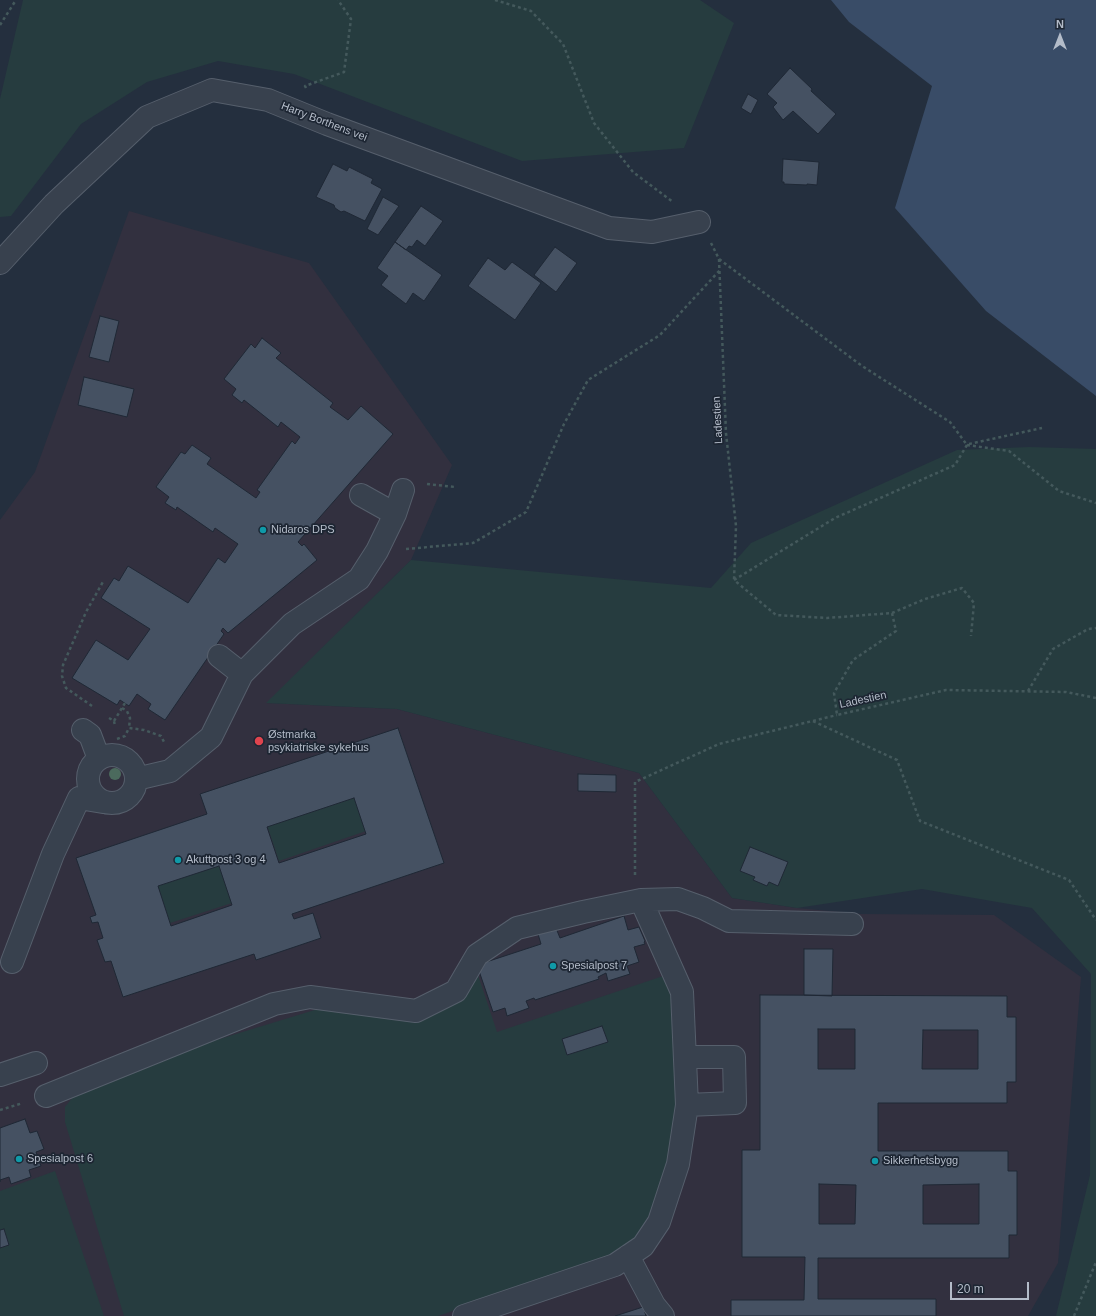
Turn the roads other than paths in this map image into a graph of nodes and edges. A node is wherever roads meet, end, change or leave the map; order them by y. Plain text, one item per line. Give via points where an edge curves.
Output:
1 (699, 222) dead end
2 (0, 264) edge
3 (403, 490) dead end
4 (361, 494) dead end
5 (395, 514) junction
6 (220, 656) dead end
7 (242, 674) junction
8 (83, 730) dead end
9 (111, 751) junction
10 (136, 779) junction
11 (103, 802) junction
12 (638, 900) junction
13 (852, 924) dead end
14 (12, 962) dead end
15 (685, 1057) junction
16 (36, 1063) dead end
17 (0, 1075) edge
18 (46, 1096) dead end
19 (687, 1105) junction
20 (628, 1256) junction
21 (464, 1316) edge
22 (663, 1316) edge

1 - 2 street, Harry Borthens vei via 652,232 609,228 268,100 212,90 147,117 54,204
3 - 5 street
4 - 5 street
5 - 7 street via 377,551 359,579 292,624
6 - 7 street
7 - 10 street via 211,737 170,771
8 - 9 street
9 - 10 street via 131,765
9 - 11 street via 93,763 89,770 88,786
10 - 11 street via 126,799 119,802
11 - 14 street via 79,798 53,854
12 - 13 street via 678,899 729,921
12 - 15 street via 682,992
12 - 18 street via 517,928 477,955 456,991 416,1010 310,997 274,1004
15 - 19 street
15 - 19 street via 734,1056 734,1103
16 - 17 street
19 - 20 street via 678,1164 659,1222 642,1246
20 - 21 street via 615,1265
20 - 22 street via 654,1306

